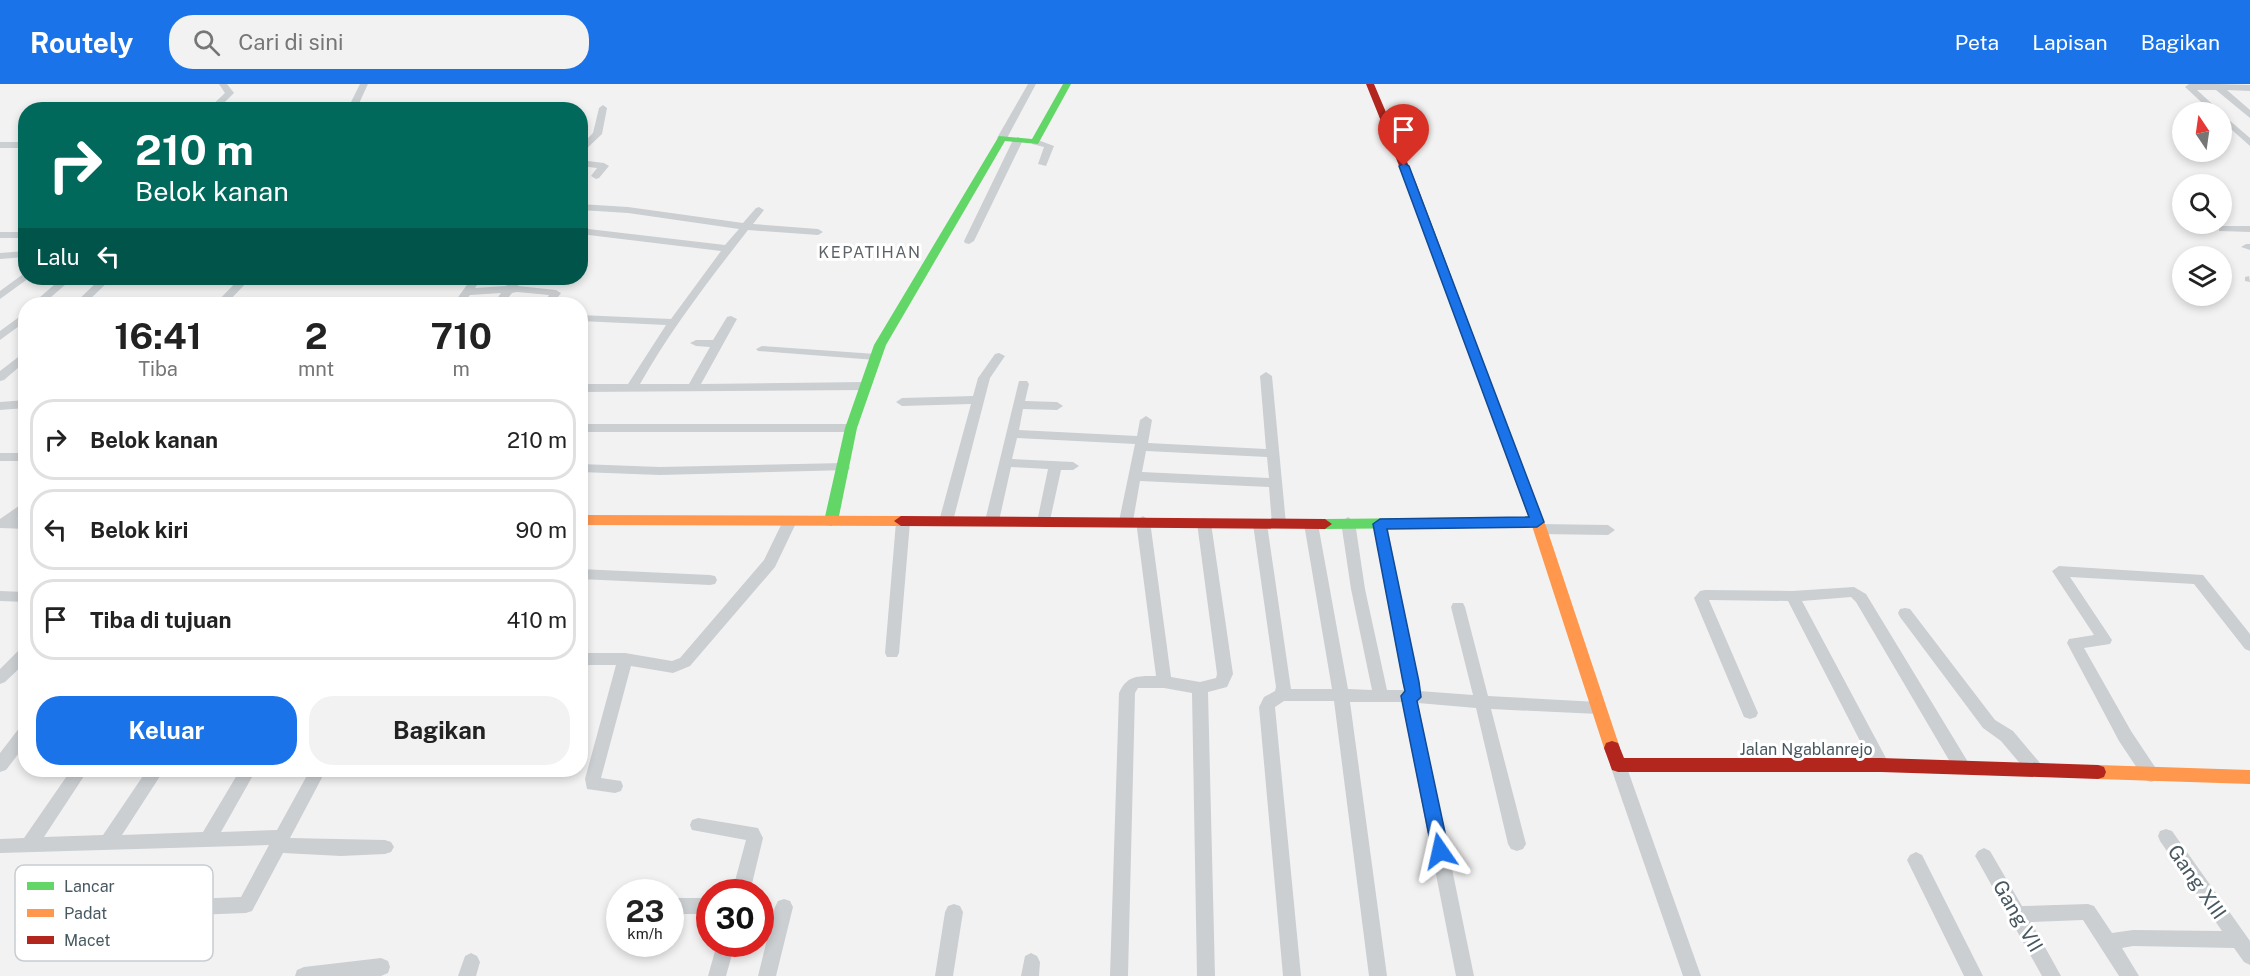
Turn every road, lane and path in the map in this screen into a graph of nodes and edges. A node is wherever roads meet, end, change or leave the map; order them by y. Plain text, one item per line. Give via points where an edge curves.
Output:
1 (223, 84) edge
2 (364, 84) edge
3 (1032, 84) edge
4 (1067, 84) edge
5 (1370, 84) edge
6 (2218, 87) junction
7 (2250, 88) edge
8 (220, 102) edge
9 (355, 102) edge
10 (2206, 102) edge
11 (603, 108) dead end
12 (2250, 115) edge
13 (2232, 126) edge
14 (1002, 138) junction
15 (1018, 140) junction
16 (1035, 142) junction
17 (2250, 143) edge
18 (588, 144) edge
19 (0, 145) edge
20 (18, 145) edge
21 (588, 164) edge
22 (1043, 164) dead end
23 (596, 176) dead end
24 (588, 208) edge
25 (759, 210) dead end
26 (959, 214) junction
27 (980, 216) junction
28 (747, 227) junction
29 (2232, 229) edge
30 (2250, 229) edge
31 (588, 232) edge
32 (818, 232) dead end
33 (0, 235) edge
34 (18, 235) edge
35 (969, 241) dead end
36 (729, 249) junction
37 (18, 255) edge
38 (0, 256) edge
39 (18, 281) edge
40 (60, 285) edge
41 (99, 285) edge
42 (239, 285) edge
43 (472, 285) edge
44 (513, 285) edge
45 (509, 290) junction
46 (467, 292) junction
47 (0, 296) edge
48 (45, 297) edge
49 (87, 297) edge
50 (227, 297) edge
51 (463, 297) edge
52 (504, 297) edge
53 (553, 297) edge
54 (588, 318) edge
55 (731, 319) dead end
56 (18, 322) edge
57 (674, 322) junction
58 (0, 337) edge
59 (696, 343) dead end
60 (717, 344) junction
61 (762, 349) dead end
62 (999, 356) dead end
63 (876, 357) junction
64 (18, 361) edge
65 (1266, 376) dead end
66 (0, 377) edge
67 (1023, 384) dead end
68 (865, 386) junction
69 (632, 387) junction
70 (693, 387) junction
71 (588, 388) edge
72 (978, 400) junction
73 (902, 402) dead end
74 (18, 405) edge
75 (1018, 405) junction
76 (0, 406) edge
77 (1057, 406) dead end
78 (1146, 420) dead end
79 (588, 428) edge
80 (851, 428) junction
81 (1013, 434) junction
82 (1141, 443) junction
83 (1274, 453) junction
84 (0, 457) edge
85 (18, 457) edge
86 (1006, 463) junction
87 (1055, 465) junction
88 (1073, 466) dead end
89 (844, 467) junction
90 (588, 468) edge
91 (1135, 476) junction
92 (1277, 483) junction
93 (18, 511) edge
94 (588, 520) edge
95 (831, 520) junction
96 (790, 521) junction
97 (946, 521) junction
98 (992, 521) junction
99 (1126, 521) junction
100 (1143, 521) junction
101 (903, 522) junction
102 (1044, 522) junction
103 (1347, 522) junction
104 (1204, 523) junction
105 (2, 524) edge
106 (18, 524) edge
107 (1260, 524) junction
108 (1279, 524) junction
109 (1311, 524) junction
110 (1380, 524) junction
111 (1539, 525) junction
112 (1608, 530) dead end
113 (588, 574) edge
114 (711, 580) dead end
115 (0, 596) edge
116 (1792, 596) junction
117 (18, 597) edge
118 (1458, 607) dead end
119 (1905, 613) dead end
120 (2250, 645) edge
121 (892, 653) dead end
122 (588, 659) edge
123 (625, 659) junction
124 (18, 662) edge
125 (0, 678) edge
126 (1164, 682) junction
127 (1200, 688) junction
128 (1282, 695) junction
129 (1341, 695) junction
130 (1381, 696) junction
131 (1411, 696) junction
132 (1482, 702) junction
133 (1598, 708) junction
134 (1750, 713) dead end
135 (18, 742) edge
136 (0, 765) edge
137 (1618, 765) junction
138 (1881, 765) junction
139 (1962, 767) junction
140 (2034, 768) junction
141 (2151, 775) junction
142 (75, 777) edge
143 (151, 777) edge
144 (244, 777) edge
145 (314, 777) edge
146 (2250, 777) edge
147 (615, 786) dead end
148 (698, 825) dead end
149 (2166, 836) dead end
150 (207, 840) junction
151 (280, 841) junction
152 (107, 843) junction
153 (1517, 844) dead end
154 (29, 845) junction
155 (0, 846) edge
156 (385, 847) dead end
157 (1984, 856) dead end
158 (1916, 860) dead end
159 (745, 879) edge
160 (784, 907) dead end
161 (213, 908) edge
162 (954, 912) dead end
163 (2018, 914) junction
164 (2238, 940) junction
165 (2109, 942) junction
166 (2250, 956) edge
167 (722, 957) edge
168 (381, 967) dead end
169 (304, 976) edge
170 (717, 976) edge
171 (767, 976) edge
172 (944, 976) edge
173 (1119, 976) edge
174 (1206, 976) edge
175 (1292, 976) edge
176 (1378, 976) edge
177 (1465, 976) edge
178 (1692, 976) edge
179 (1974, 976) edge
180 (2052, 976) edge
181 (2130, 976) edge

1 - 8 street via 230,93
2 - 9 street
3 - 14 street
4 - 16 street
5 - 111 street
6 - 7 street
6 - 10 street via 2189,87
6 - 12 street
11 - 18 street via 597,134
13 - 17 street
14 - 15 street
14 - 26 street
15 - 16 street
15 - 27 street
16 - 22 street via 1049,146
19 - 20 street
21 - 23 street via 604,165
24 - 28 street
25 - 28 street
26 - 27 street
26 - 63 street via 894,320
27 - 35 street
28 - 32 street
28 - 36 street
29 - 30 street
31 - 36 street
33 - 34 street
36 - 57 street
37 - 38 street
39 - 47 street
40 - 48 street
41 - 49 street
42 - 50 street
43 - 46 street
44 - 45 street
45 - 46 street
45 - 52 street
45 - 53 street via 556,293
46 - 51 street
54 - 57 street
55 - 60 street
56 - 58 street
57 - 69 street
59 - 60 street
60 - 70 street
61 - 63 street
62 - 72 street via 984,378
63 - 68 street
64 - 66 street
65 - 83 street
67 - 75 street
68 - 70 street
68 - 80 street
69 - 70 street
69 - 71 street
72 - 73 street
72 - 97 street
74 - 76 street
75 - 77 street
75 - 81 street
78 - 82 street
79 - 80 street
80 - 89 street
81 - 82 street
81 - 86 street
82 - 83 street
82 - 91 street
83 - 92 street
84 - 85 street
86 - 87 street
86 - 98 street
87 - 88 street
87 - 102 street
89 - 90 street via 660,471
89 - 95 street
91 - 92 street
91 - 99 street
92 - 108 street
93 - 105 street
94 - 96 street
95 - 96 street
95 - 101 street
96 - 123 street via 770,563 685,662 673,667
97 - 98 street
97 - 101 street
98 - 102 street
99 - 100 street
99 - 102 street
100 - 104 street
100 - 126 street
101 - 121 street
103 - 109 street
103 - 110 street
103 - 130 street
104 - 107 street
104 - 127 street via 1225,674 1222,683
105 - 106 street
107 - 108 street
107 - 128 street via 1284,687
108 - 109 street
109 - 129 street
110 - 111 street
110 - 131 street
111 - 112 street
111 - 133 street
113 - 114 street
115 - 117 street
116 - 134 street via 1701,598
116 - 138 street
116 - 139 street via 1858,594
118 - 132 street
119 - 140 street via 1989,724 2007,736
120 - 141 street via 2198,579 2059,571 2105,640 2074,643
122 - 123 street
123 - 147 street via 592,779 593,784
124 - 125 street
126 - 127 street
126 - 173 street via 1135,682 1127,693
127 - 174 street
128 - 129 street
128 - 175 street via 1269,701 1267,707
129 - 130 street
129 - 176 street
130 - 131 street
131 - 132 street
131 - 177 street
132 - 133 street
132 - 153 street
133 - 137 street
135 - 136 street
137 - 138 street, Jalan Ngablanrejo
137 - 178 street
138 - 139 street, Jalan Ngablanrejo
139 - 140 street, Jalan Ngablanrejo
140 - 141 street, Jalan Ngablanrejo
141 - 146 street, Jalan Ngablanrejo
142 - 154 street
143 - 152 street
144 - 150 street
145 - 151 street
148 - 159 street via 752,833 754,845
149 - 164 street, Gang XIII
150 - 151 street
150 - 152 street
151 - 156 street via 341,848
151 - 161 street via 249,902 241,907
152 - 154 street
154 - 155 street
157 - 163 street, Gang VII
158 - 179 street
160 - 171 street
162 - 172 street
163 - 165 street via 2084,910
163 - 180 street, Gang VII
164 - 165 street via 2133,938
164 - 166 street, Gang XIII
165 - 181 street
167 - 170 street
168 - 169 street

